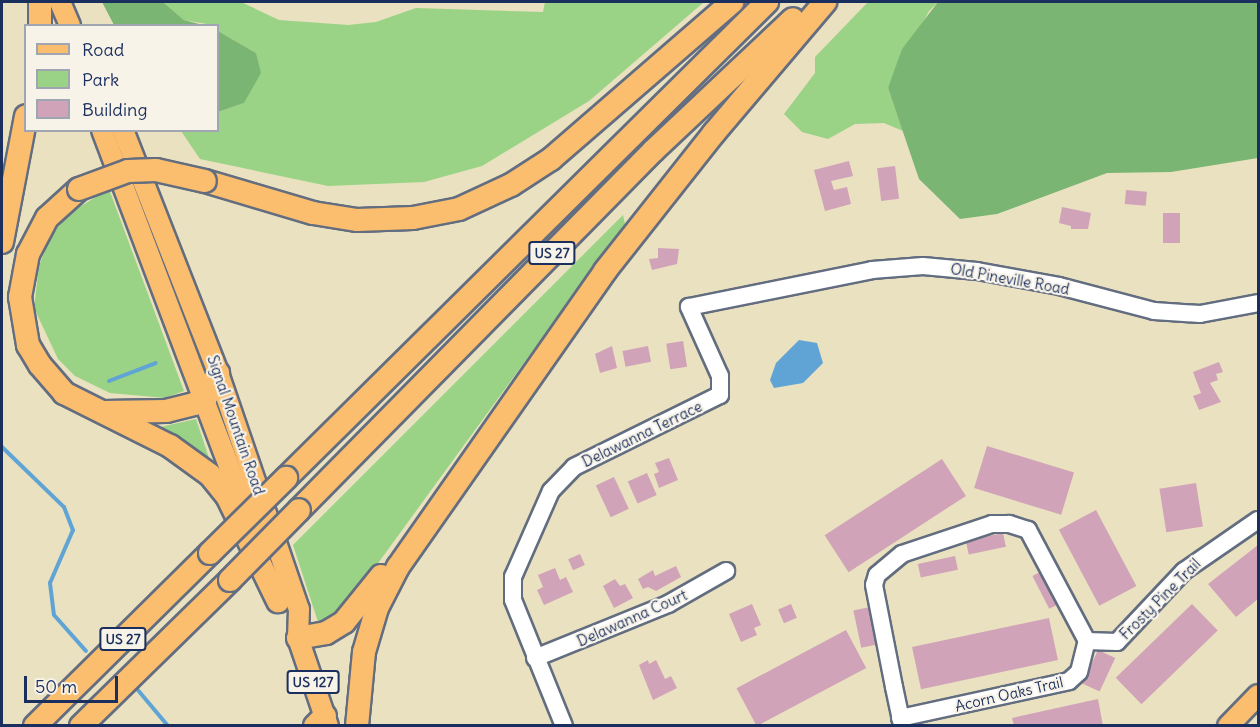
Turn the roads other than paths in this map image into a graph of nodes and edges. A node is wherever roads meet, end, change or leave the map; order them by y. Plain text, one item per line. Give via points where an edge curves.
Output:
1 (40, 2) edge
2 (60, 2) edge
3 (732, 2) edge
4 (767, 2) edge
5 (812, 2) edge
6 (825, 2) edge
7 (40, 24) edge
8 (69, 24) edge
9 (24, 126) edge
10 (103, 132) edge
11 (124, 132) edge
12 (2, 242) edge
13 (1258, 303) edge
14 (689, 307) joint
15 (218, 373) junction
16 (206, 397) junction
17 (97, 412) junction
18 (475, 453) junction
19 (1258, 520) edge
20 (726, 572) dead end
21 (278, 601) junction
22 (298, 638) junction
23 (1087, 641) junction
24 (535, 658) junction
25 (1258, 695) edge
26 (322, 722) edge
27 (901, 722) edge
28 (35, 726) edge
29 (81, 726) edge
30 (357, 726) edge
31 (564, 726) edge
32 (1227, 726) edge

1 - 7 highway
2 - 8 main road
3 - 17 highway, bridge via 551,159 511,185 459,209 412,218 357,220 313,213 156,170 128,171 79,189 47,218 35,238 22,273 21,323 28,345 52,382
4 - 28 highway, US 27, bridge
5 - 29 highway, US 27, bridge via 653,151
6 - 18 highway via 652,210
9 - 12 highway
10 - 16 main road, Signal Mountain Road
11 - 15 main road, Signal Mountain Road
13 - 14 street, Old Pineville Road via 1200,314 1154,312 1059,286 923,266 872,270
14 - 24 street, Delawanna Terrace via 720,376 720,395 574,468 551,491 513,577 513,600
15 - 16 highway
15 - 22 main road, Signal Mountain Road via 298,609
16 - 17 highway via 166,411
16 - 21 main road, Signal Mountain Road
17 - 21 highway via 170,446 210,475 226,496
18 - 22 highway via 352,615 326,633
18 - 30 highway via 398,567 377,608 360,674
19 - 23 street, Frosty Pine Trail via 1184,571 1117,642
20 - 24 street, Delawanna Court via 668,604
21 - 22 main road, US 127
22 - 26 main road, Signal Mountain Road / US 127
23 - 27 street, Acorn Oaks Trail via 1079,672 1069,681
23 - 27 street, Acorn Oaks Trail via 1029,530 992,524 902,554 877,575 874,585
24 - 31 street, Delawanna Terrace
25 - 32 main road

